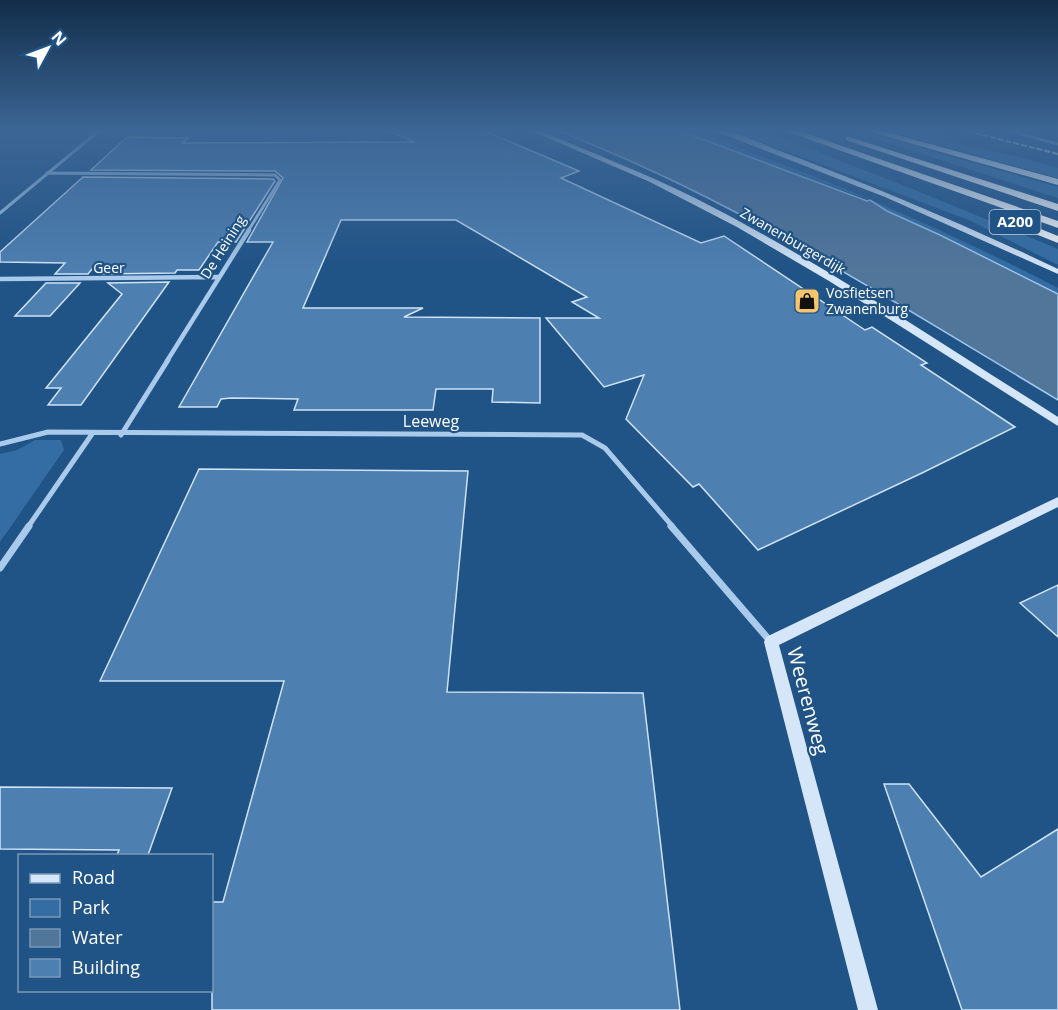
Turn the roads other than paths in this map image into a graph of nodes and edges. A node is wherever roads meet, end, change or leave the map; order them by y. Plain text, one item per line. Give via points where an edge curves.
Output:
1 (43, 176) edge
2 (277, 176) edge
3 (639, 176) edge
4 (839, 176) edge
5 (910, 176) edge
6 (920, 176) edge
7 (964, 176) edge
8 (1037, 176) edge
9 (1058, 182) edge
10 (1058, 207) edge
11 (0, 213) edge
12 (1058, 225) edge
13 (1058, 240) edge
14 (1058, 272) edge
15 (218, 278) junction
16 (0, 279) edge
17 (1058, 422) edge
18 (92, 434) junction
19 (121, 435) junction
20 (0, 444) edge
21 (1058, 502) edge
22 (0, 568) edge
23 (771, 642) junction
24 (868, 1010) edge

1 - 11 street
2 - 15 street, De Heining via 280,180
3 - 17 street, Zwanenburgerdijk via 731,221 842,286
4 - 14 street
5 - 13 highway, A200
6 - 12 highway, A200
7 - 10 highway, A200
8 - 9 highway
15 - 16 street, Geer
15 - 19 street, De Heining
18 - 19 street, Leeweg
18 - 20 street, Leeweg via 48,432
18 - 22 street
19 - 23 street, Leeweg via 582,435 605,448
21 - 23 street, Weerenweg
23 - 24 street, Weerenweg

